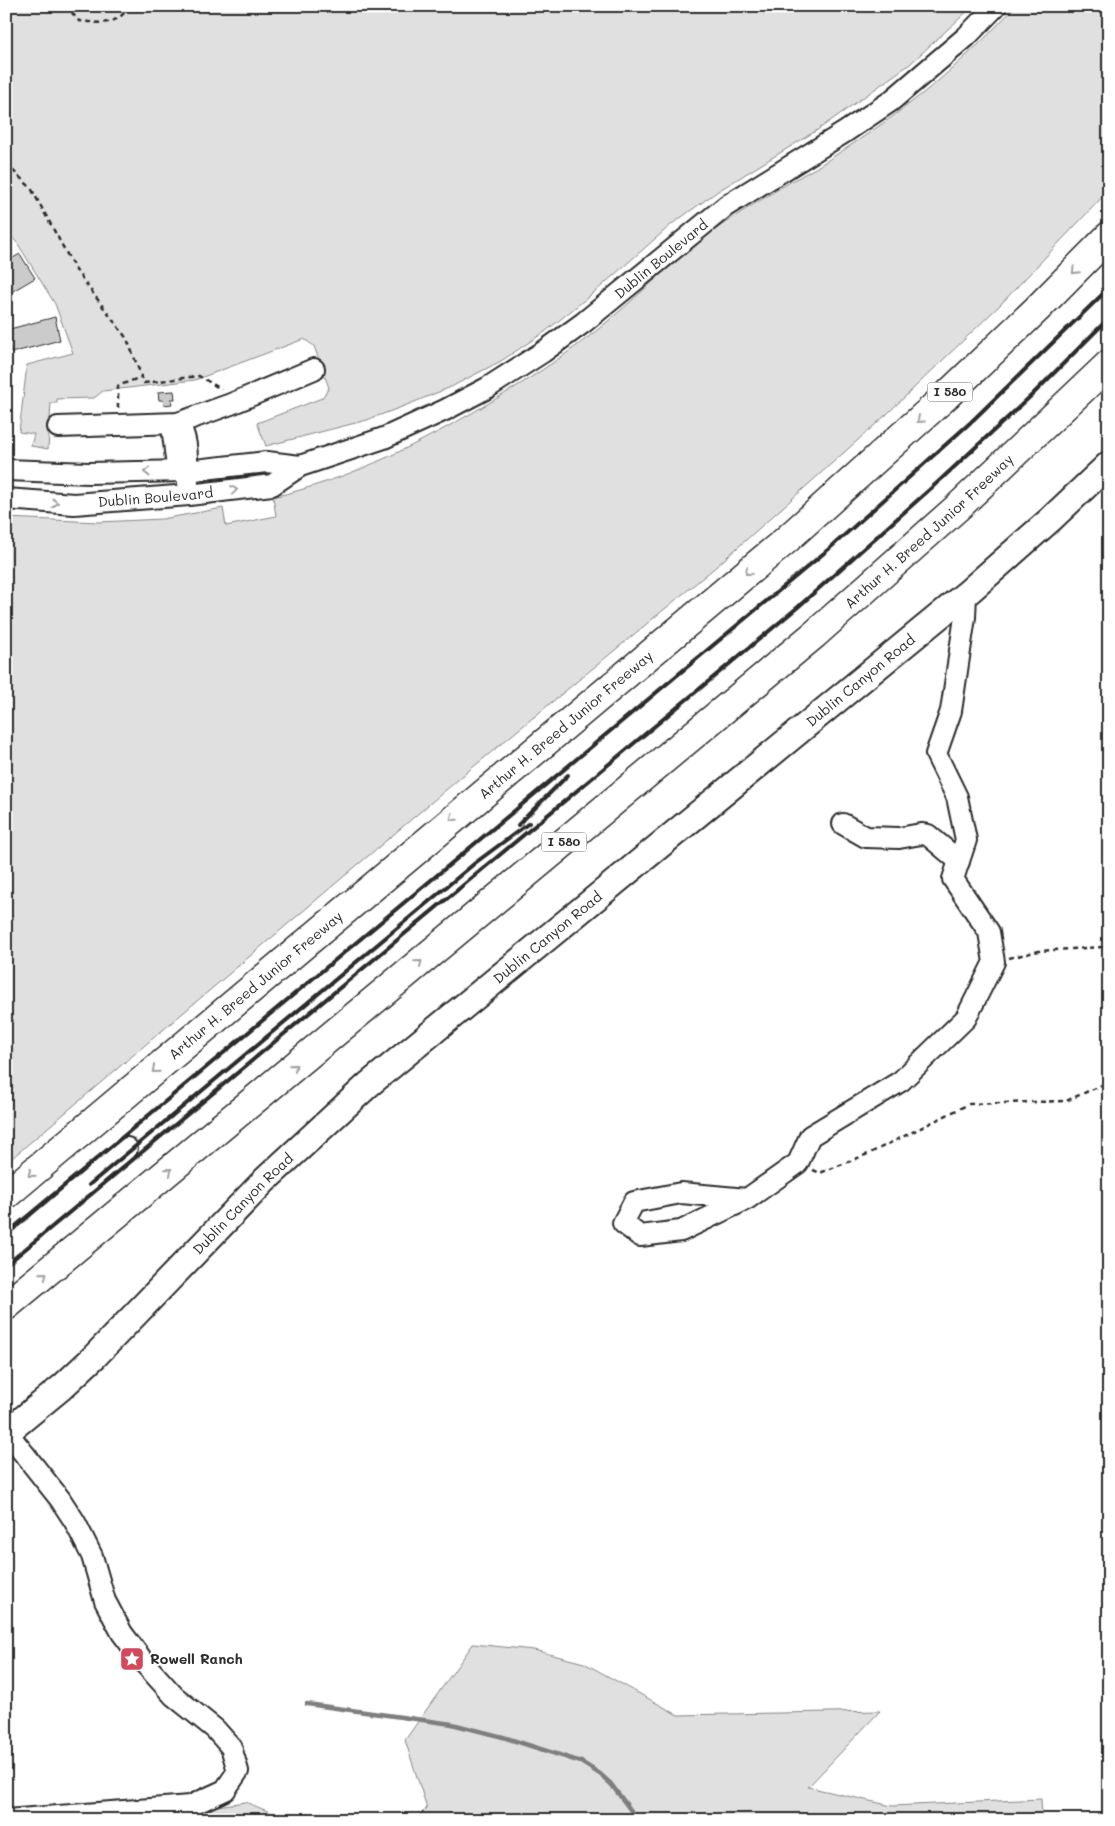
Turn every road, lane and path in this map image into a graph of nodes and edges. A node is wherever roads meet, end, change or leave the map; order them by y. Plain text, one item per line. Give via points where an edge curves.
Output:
1 (66, 6) edge
2 (128, 6) edge
3 (996, 6) edge
4 (6, 164) edge
5 (1109, 236) edge
6 (1109, 364) edge
7 (314, 369) dead end
8 (142, 377) junction
9 (239, 401) junction
10 (178, 423) junction
11 (118, 425) junction
12 (58, 427) dead end
13 (1109, 464) edge
14 (300, 466) junction
15 (6, 470) edge
16 (186, 471) junction
17 (189, 495) junction
18 (6, 499) edge
19 (966, 594) junction
20 (842, 824) dead end
21 (959, 861) junction
22 (1109, 950) edge
23 (994, 962) junction
24 (1109, 1084) edge
25 (128, 1148) dead end
26 (798, 1163) junction
27 (6, 1195) edge
28 (748, 1199) junction
29 (6, 1251) edge
30 (6, 1306) edge
31 (7, 1432) edge
32 (6, 1820) edge

1 - 2 path via 78,21 105,24 123,15
3 - 14 street, Dublin Boulevard via 966,37 891,101 726,206 583,323 531,361 424,420 365,445
4 - 8 path via 31,188 75,269 127,339
5 -> 27 highway, Arthur H. Breed Junior Freeway / I 580 via 946,396 792,534
30 -> 6 highway, Arthur H. Breed Junior Freeway / I 580 via 815,634 964,501
7 - 9 street
8 - 9 path via 144,383 199,376
8 - 11 path via 118,386
9 - 10 street
10 - 11 street
10 - 16 street via 173,434 176,459
11 - 12 street
13 - 19 main road, Dublin Canyon Road
14 - 16 street, Dublin Boulevard via 267,462
17 -> 14 street, Dublin Boulevard via 272,485
16 -> 15 street, Dublin Boulevard via 41,473
16 - 17 street
18 -> 17 street, Dublin Boulevard via 74,504
19 - 21 street via 952,711 936,754 957,797 966,840
19 - 31 main road, Dublin Canyon Road via 368,1084 265,1180 94,1357
20 - 21 street via 866,837 928,835
21 - 23 street via 953,879 989,932
22 - 23 path via 1039,951
23 - 26 street via 966,1018 901,1081 810,1136
24 - 26 path via 1066,1101 969,1104 868,1154 820,1173
25 - 29 street
26 - 28 street
28 - 28 street via 682,1193 634,1202 624,1223 640,1236 681,1231
31 - 32 street via 75,1522 92,1556 105,1601 122,1633 174,1696 232,1746 238,1771 225,1790 190,1806

